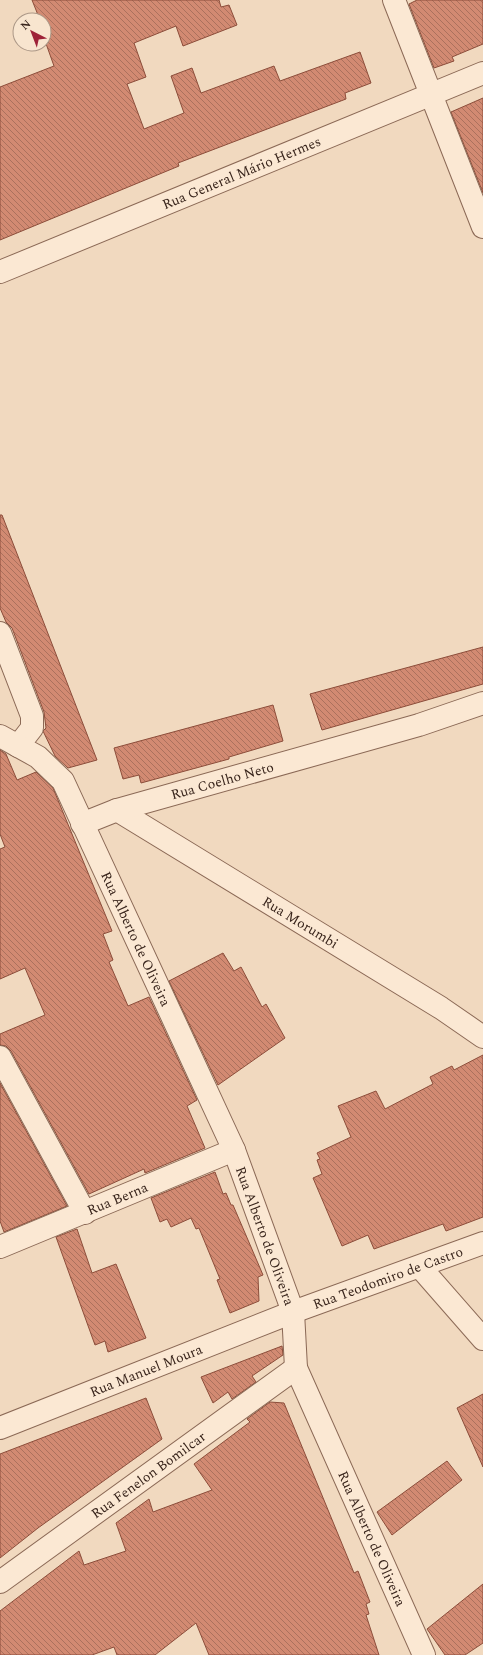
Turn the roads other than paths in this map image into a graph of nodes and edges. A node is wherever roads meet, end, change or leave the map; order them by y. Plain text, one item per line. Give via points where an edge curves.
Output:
1 (394, 0) edge
2 (483, 73) edge
3 (432, 94) junction
4 (483, 227) edge
5 (0, 272) edge
6 (0, 633) edge
7 (483, 704) edge
8 (9, 741) edge
9 (116, 810) junction
10 (82, 824) junction
11 (483, 1036) edge
12 (0, 1058) edge
13 (234, 1150) junction
14 (85, 1213) junction
15 (483, 1243) edge
16 (0, 1247) edge
17 (420, 1267) junction
18 (292, 1312) junction
19 (483, 1339) edge
20 (296, 1368) junction
21 (0, 1428) edge
22 (0, 1582) edge
23 (421, 1654) edge

1 - 3 street
2 - 3 street, Rua General Mário Hermes
3 - 4 street
3 - 5 street, Rua General Mário Hermes
6 - 8 street via 32,716 32,728
7 - 9 street, Rua Coelho Neto
8 - 10 street via 38,758 63,781
9 - 10 street, Rua Coelho Neto
9 - 11 street, Rua Morumbi
10 - 13 street, Rua Alberto de Oliveira
12 - 14 street
13 - 14 street, Rua Berna
13 - 18 street, Rua Alberto de Oliveira
14 - 16 street, Rua Berna
15 - 17 street, Rua Teodomiro de Castro
17 - 18 street, Rua Teodomiro de Castro
17 - 19 street
18 - 20 street, Rua Alberto de Oliveira
18 - 21 street, Rua Manuel Moura
20 - 22 street, Rua Fenelon Bomilcar
20 - 23 street, Rua Alberto de Oliveira

